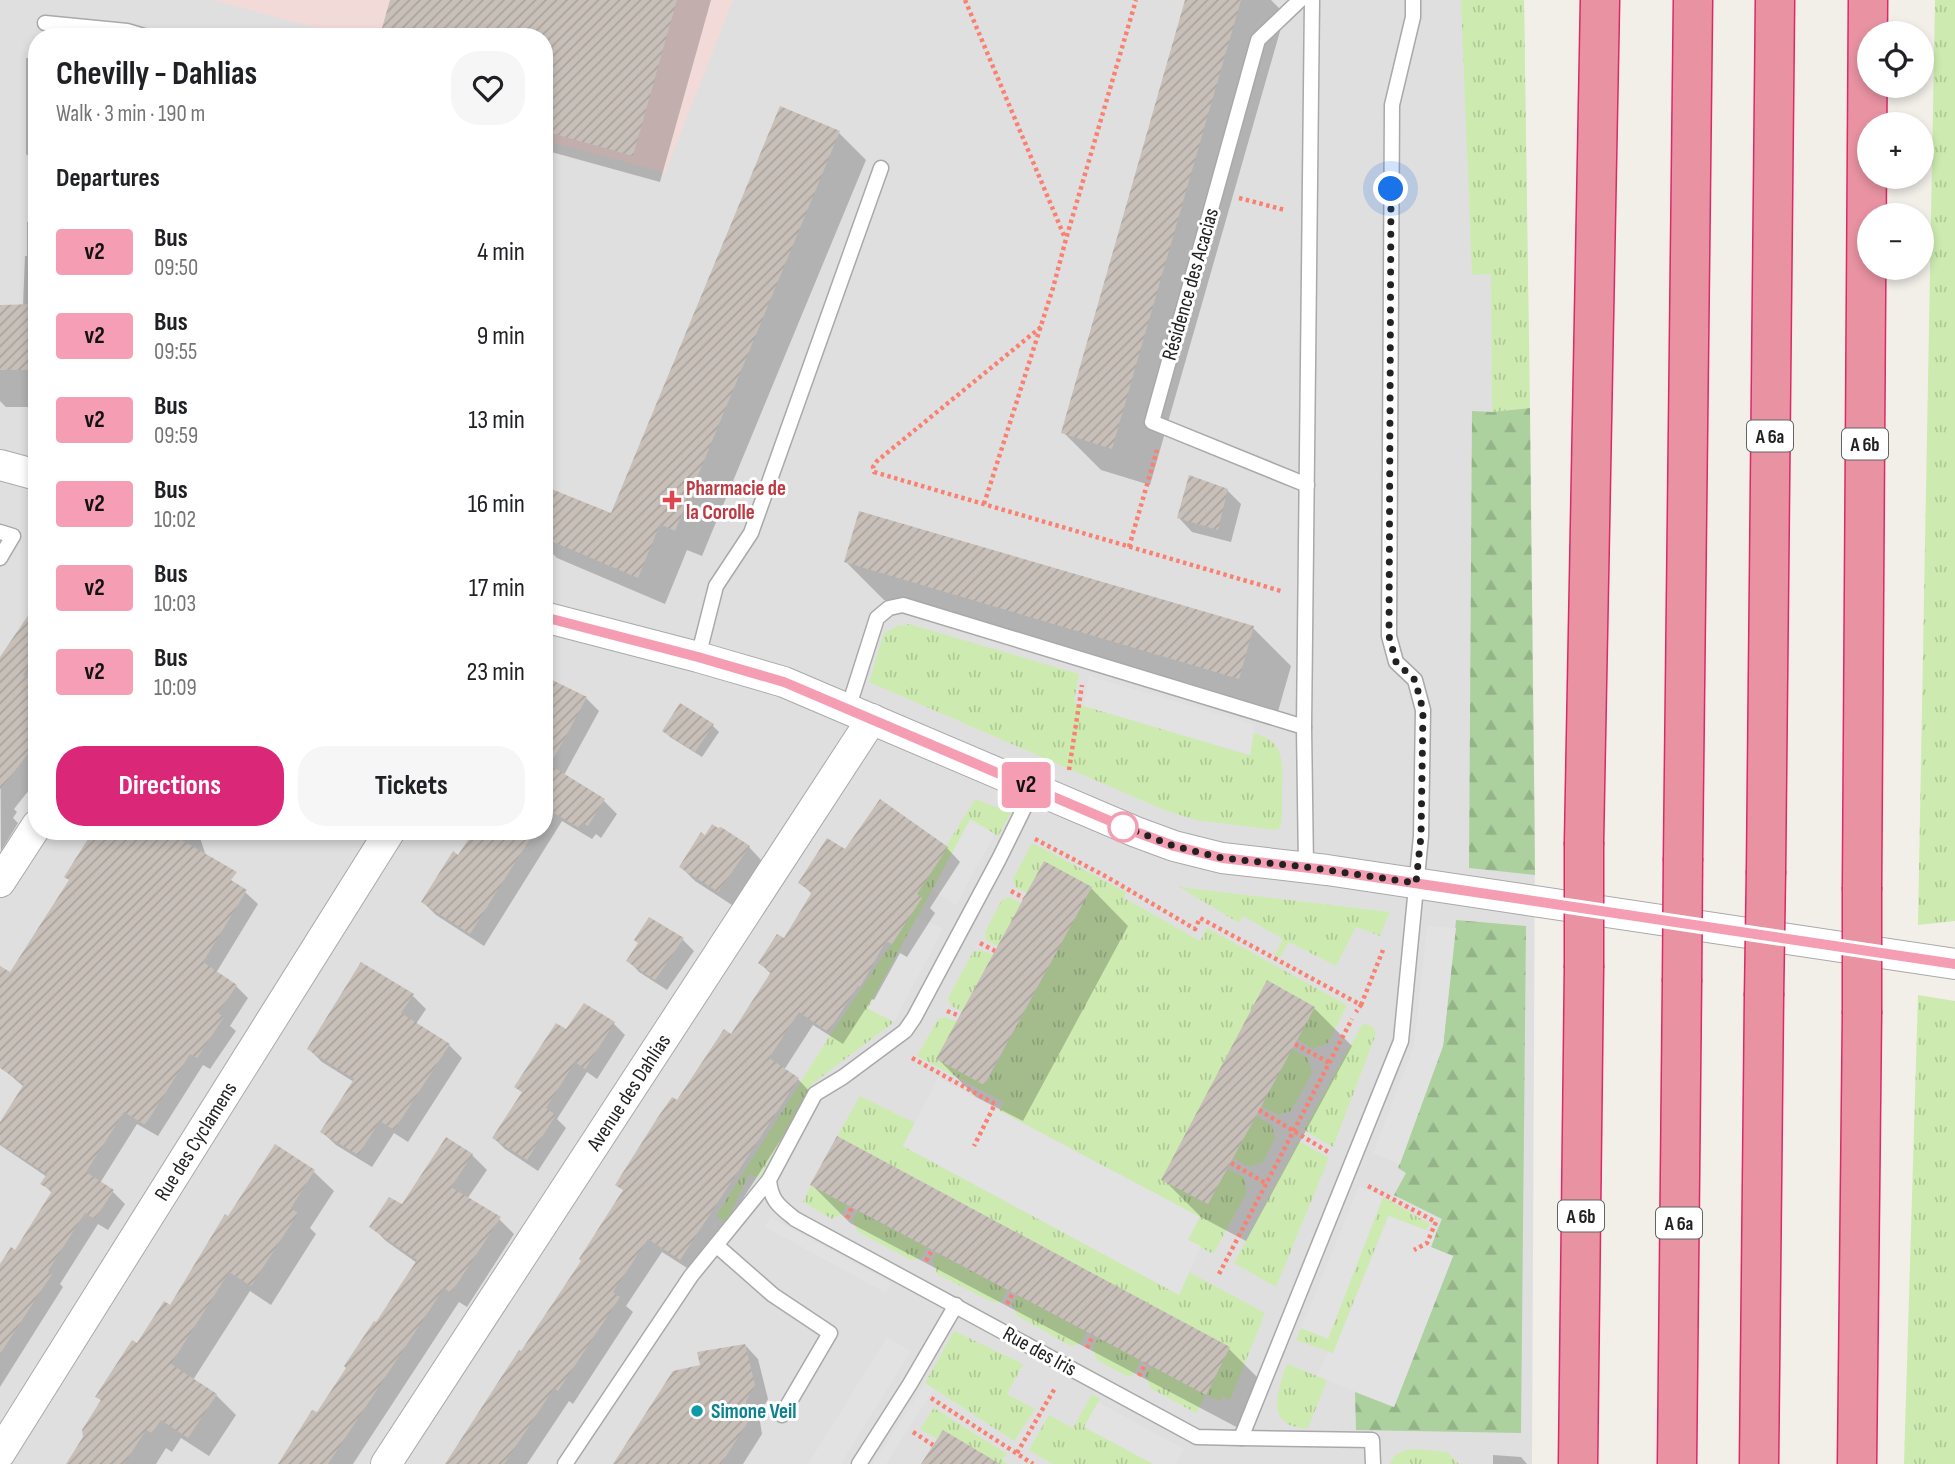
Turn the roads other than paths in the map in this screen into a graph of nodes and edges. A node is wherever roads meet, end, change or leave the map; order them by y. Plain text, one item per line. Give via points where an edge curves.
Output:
1 (1300, 0) edge
2 (1312, 0) edge
3 (1413, 0) edge
4 (1600, 0) edge
5 (1693, 0) edge
6 (1775, 0) edge
7 (1868, 0) edge
8 (45, 23) dead end
9 (96, 28) edge
10 (881, 168) dead end
11 (0, 465) edge
12 (28, 473) edge
13 (1307, 485) junction
14 (0, 532) edge
15 (0, 558) edge
16 (553, 619) edge
17 (698, 657) junction
18 (860, 714) junction
19 (1304, 727) junction
20 (1034, 788) junction
21 (28, 839) edge
22 (384, 840) edge
23 (1306, 867) junction
24 (0, 882) edge
25 (1416, 883) junction
26 (1955, 964) edge
27 (769, 1180) junction
28 (716, 1245) junction
29 (956, 1305) junction
30 (782, 1415) dead end
31 (1241, 1438) junction
32 (0, 1453) edge
33 (386, 1464) edge
34 (565, 1464) edge
35 (859, 1464) edge
36 (1373, 1464) edge
37 (1578, 1464) edge
38 (1676, 1464) edge
39 (1759, 1464) edge
40 (1857, 1464) edge

1 - 13 lane, Résidence des Acacias via 1258,40 1152,422
2 - 13 lane
3 - 25 lane via 1392,105 1389,636 1396,662 1415,680 1423,710
4 - 37 highway, A 6b, bridge
5 - 38 highway, A 6a, bridge
6 - 39 highway, A 6a, bridge
7 - 40 highway, A 6b, bridge
8 - 9 lane
10 - 17 lane via 751,533 716,586
11 - 12 street
13 - 19 lane
14 - 15 lane via 13,536
16 - 17 street
17 - 18 street via 784,682
18 - 19 lane via 877,618 889,608 903,605
18 - 20 street
18 - 33 street, Avenue des Dahlias
19 - 23 lane
20 - 23 street via 1174,846 1222,858
20 - 27 lane via 915,1018 905,1031 815,1094
21 - 24 street
22 - 32 street, Rue des Cyclamens
23 - 25 street
25 - 26 street
25 - 31 lane via 1401,1041
27 - 28 lane
27 - 29 lane, Rue des Iris via 770,1194 794,1219
28 - 30 lane via 773,1295 830,1333
28 - 34 lane
29 - 31 lane, Rue des Iris via 1197,1437
29 - 35 lane
31 - 36 lane, Rue des Iris via 1372,1440

